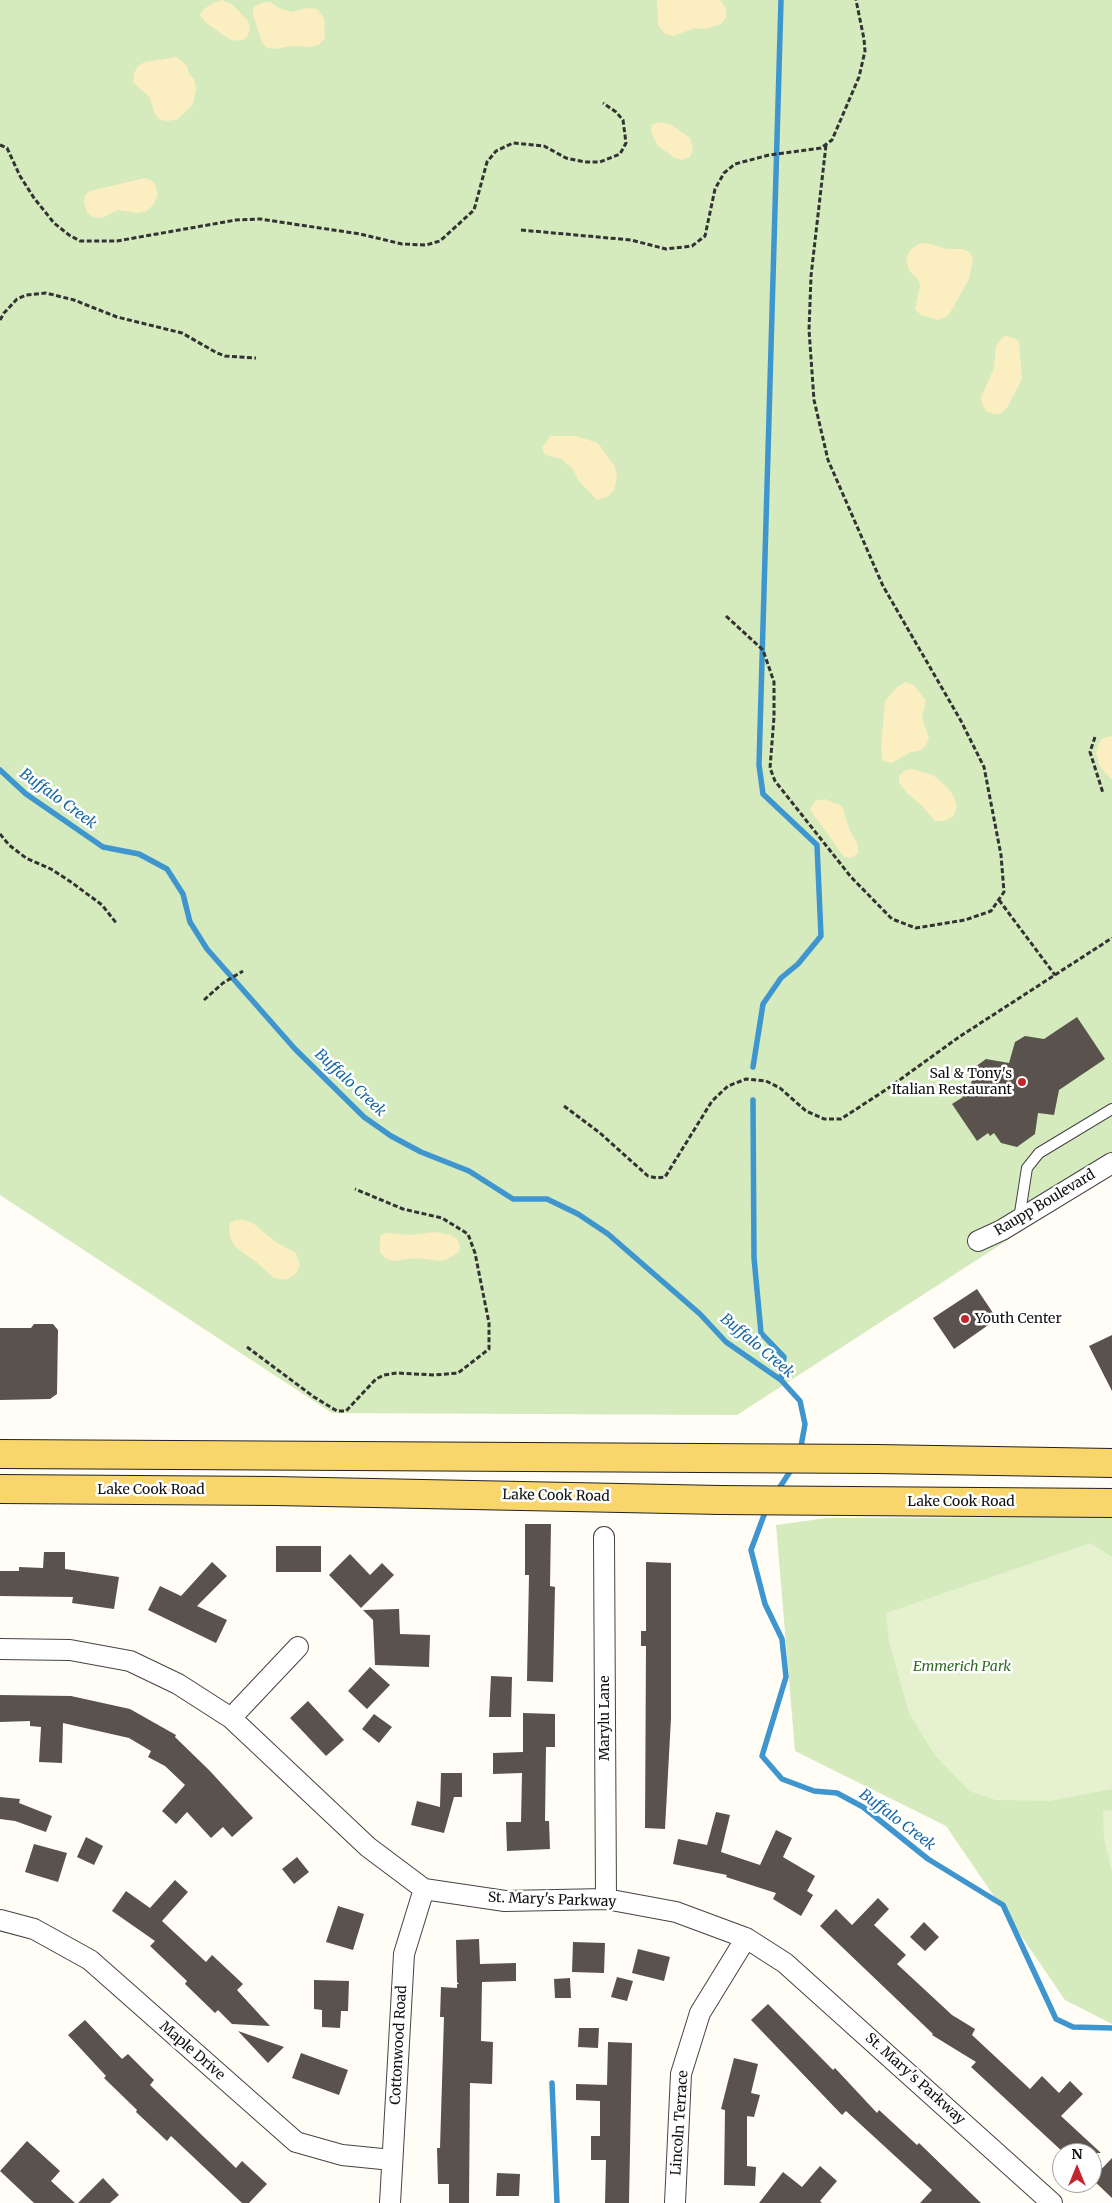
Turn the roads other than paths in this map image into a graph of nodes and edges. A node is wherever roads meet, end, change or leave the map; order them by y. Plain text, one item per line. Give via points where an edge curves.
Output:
1 (1112, 1109) edge
2 (1112, 1163) edge
3 (1019, 1220) junction
4 (978, 1241) dead end
5 (0, 1454) edge
6 (1112, 1463) edge
7 (0, 1489) edge
8 (1112, 1503) edge
9 (604, 1536) dead end
10 (298, 1647) dead end
11 (0, 1649) edge
12 (231, 1718) junction
13 (424, 1889) junction
14 (606, 1899) junction
15 (0, 1920) edge
16 (746, 1938) junction
17 (392, 2160) junction
18 (390, 2203) edge
19 (676, 2203) edge
20 (1052, 2203) edge

1 - 3 lane via 1040,1153 1027,1168
2 - 3 street, Raupp Boulevard
3 - 4 street, Raupp Boulevard
5 - 6 main road
7 - 8 main road, Lake Cook Road
9 - 14 street, Marylu Lane
10 - 12 street
11 - 12 street, St. Mary's Parkway via 70,1650 130,1661 178,1684
12 - 13 street, St. Mary's Parkway via 368,1848
13 - 14 street, St. Mary's Parkway via 505,1901
13 - 17 street, Cottonwood Road via 404,1954
14 - 16 street, St. Mary's Parkway via 676,1912
15 - 17 street, Maple Drive via 34,1929 90,1960 296,2142 342,2155
16 - 19 street, Lincoln Terrace via 700,2014 681,2074
16 - 20 street, St. Mary's Parkway via 785,1963
17 - 18 street, Cottonwood Road

